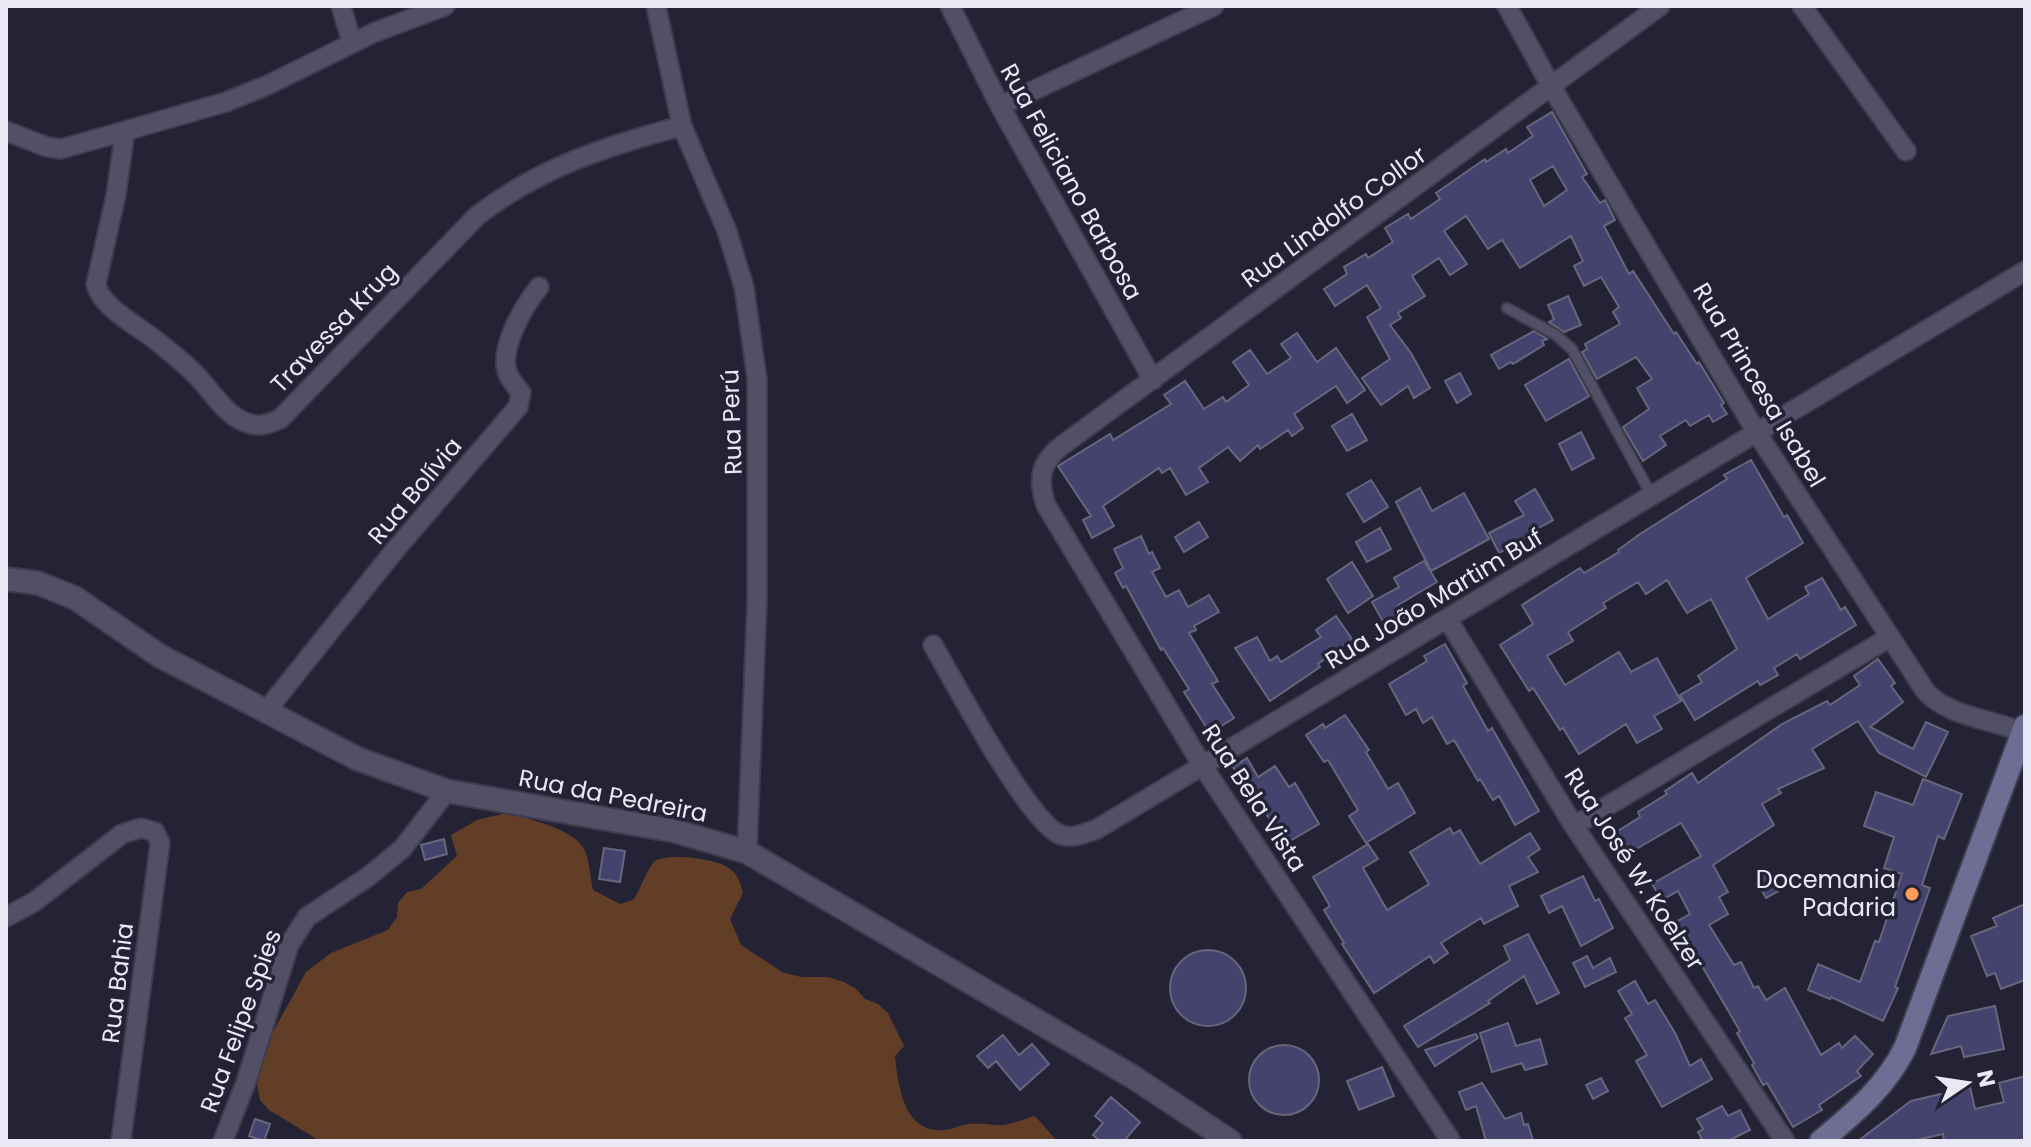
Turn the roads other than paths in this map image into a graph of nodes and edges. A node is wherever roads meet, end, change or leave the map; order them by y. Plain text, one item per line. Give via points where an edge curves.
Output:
1 (341, 6) edge
2 (445, 6) edge
3 (656, 6) edge
4 (950, 6) edge
5 (1214, 6) edge
6 (1507, 6) edge
7 (1660, 6) edge
8 (1802, 6) edge
9 (352, 43) junction
10 (1551, 86) junction
11 (1000, 106) junction
12 (682, 126) junction
13 (6, 131) edge
14 (125, 131) junction
15 (1906, 151) dead end
16 (2025, 271) edge
17 (539, 287) dead end
18 (1507, 308) dead end
19 (1153, 380) junction
20 (1757, 433) junction
21 (1041, 471) joint
22 (1652, 496) junction
23 (6, 579) edge
24 (1448, 620) junction
25 (1890, 637) junction
26 (933, 645) dead end
27 (266, 711) junction
28 (2024, 730) edge
29 (1202, 765) junction
30 (447, 791) junction
31 (1574, 826) junction
32 (747, 852) junction
33 (6, 917) edge
34 (121, 1141) edge
35 (223, 1141) edge
36 (1230, 1141) edge
37 (1451, 1141) edge
38 (1785, 1141) edge
39 (1821, 1141) edge

1 - 9 street
2 - 9 street
3 - 12 street, Rua Perú
4 - 11 street, Rua Feliciano Barbosa
5 - 11 street
6 - 10 street, Rua Princesa Isabel
7 - 10 street, Rua Lindolfo Collor
8 - 15 street
9 - 14 street via 255,90
10 - 19 street, Rua Lindolfo Collor
10 - 20 street, Rua Princesa Isabel
11 - 19 street, Rua Feliciano Barbosa
12 - 14 street, Travessa Krug via 571,160 507,193 478,215 280,419 262,426 236,418 195,373 97,293
12 - 32 street, Rua Perú via 727,231 744,287 757,379 757,601
13 - 14 street via 61,149
16 - 20 street, Rua João Martim Buf
17 - 27 street, Rua Bolívia via 517,318 506,356 508,376 521,393 518,407
18 - 22 lane via 1572,349
19 - 21 street, Rua Lindolfo Collor via 1049,456
20 - 22 street, Rua João Martim Buf
20 - 25 street, Rua Princesa Isabel
21 - 29 street, Rua Bela Vista via 1046,505
22 - 24 street, Rua João Martim Buf
23 - 27 street, Rua da Pedreira via 38,583 75,598 160,656
24 - 29 street, Rua João Martim Buf
24 - 31 street, Rua José W. Koelzer
25 - 28 street, Rua Princesa Isabel via 1930,697 1960,713
25 - 31 street
26 - 29 street, Rua João Martim Buf via 1020,792 1047,827 1061,835 1076,837 1097,829
27 - 30 street, Rua da Pedreira via 358,759
28 - 39 main road via 1905,1048 1879,1090
29 - 37 street, Rua Bela Vista
30 - 32 street, Rua da Pedreira via 675,831
30 - 35 street, Rua Felipe Spies via 402,849 307,917 289,945
31 - 38 street, Rua José W. Koelzer
32 - 36 street, Rua da Pedreira via 1119,1069
33 - 34 street, Rua Bahia via 34,902 122,834 141,828 155,832 160,843

